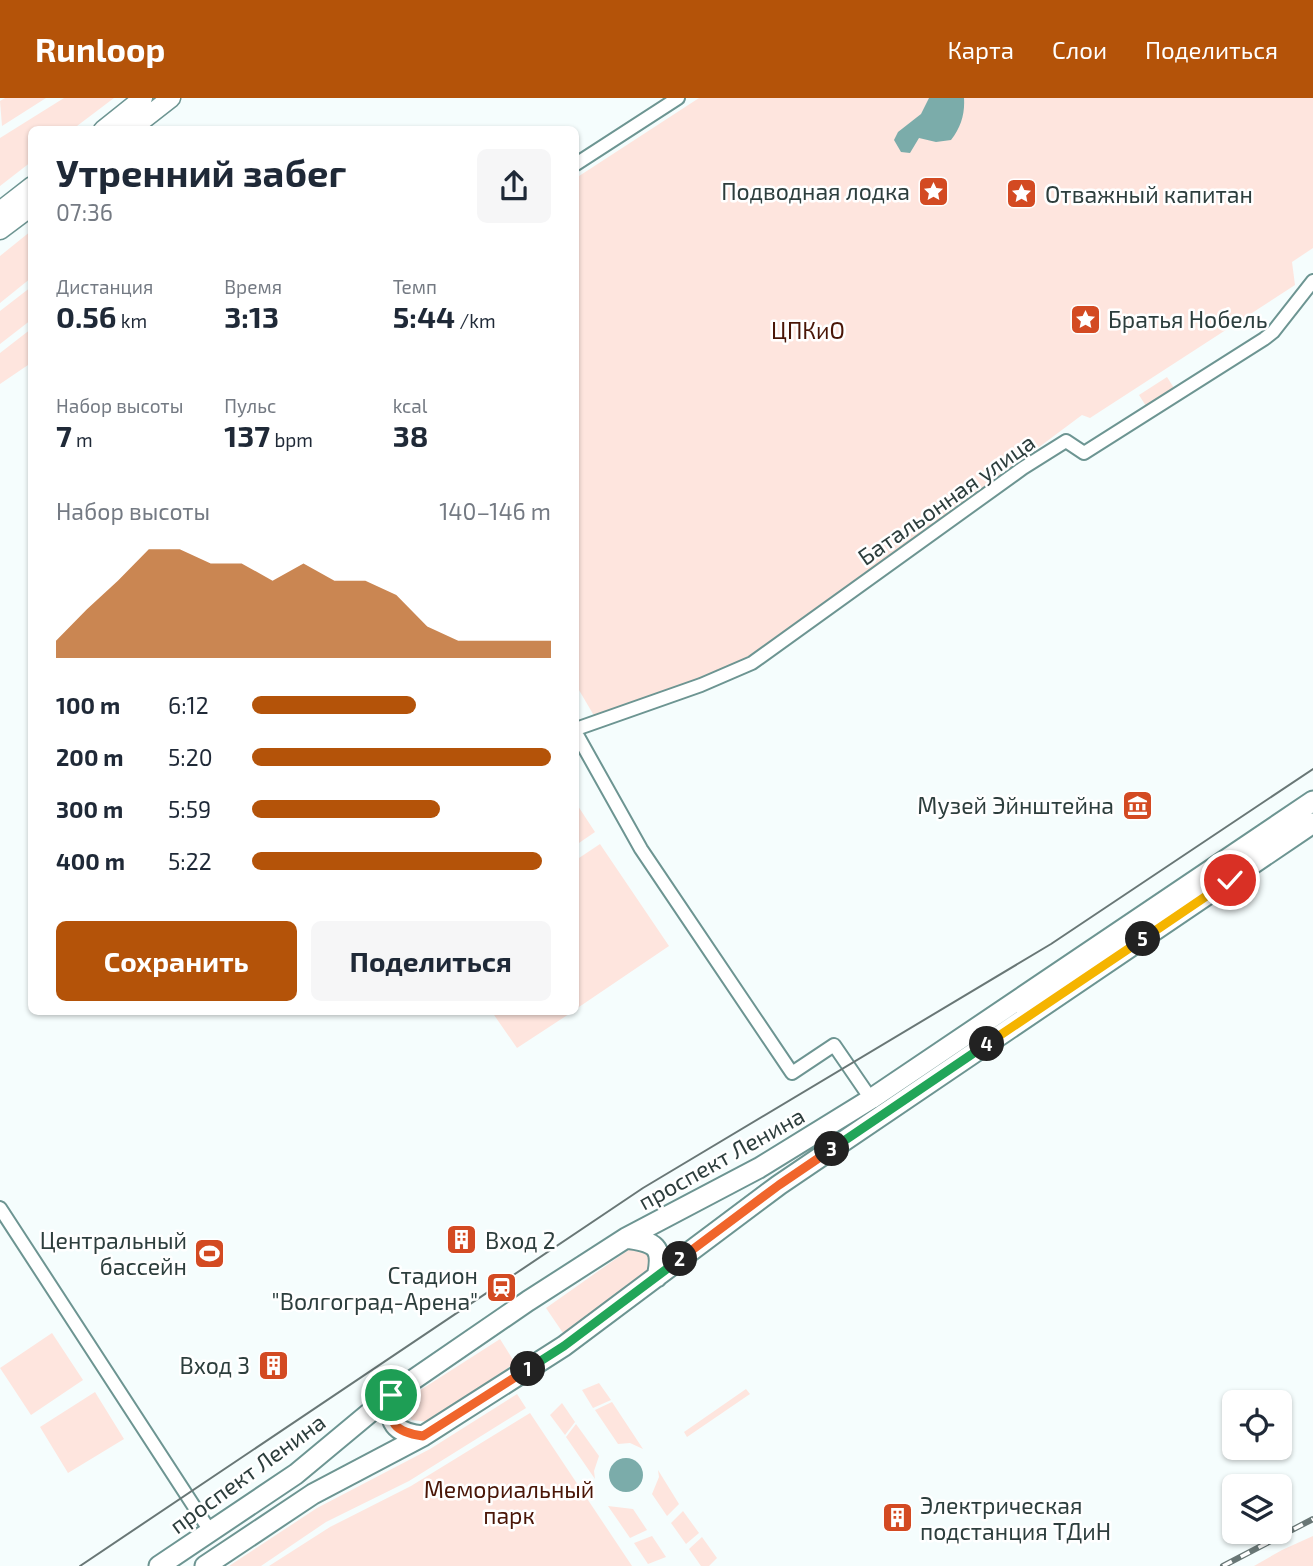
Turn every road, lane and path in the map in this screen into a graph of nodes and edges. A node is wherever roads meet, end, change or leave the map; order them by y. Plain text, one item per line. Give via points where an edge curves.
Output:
1 (142, 98) edge
2 (171, 98) edge
3 (678, 98) edge
4 (108, 126) edge
5 (135, 126) edge
6 (579, 162) edge
7 (28, 189) edge
8 (28, 209) edge
9 (0, 211) edge
10 (0, 230) edge
11 (1313, 281) edge
12 (579, 730) edge
13 (579, 736) edge
14 (1313, 801) edge
15 (1313, 823) edge
16 (871, 1099) junction
17 (0, 1208) edge
18 (626, 1238) junction
19 (657, 1277) junction
20 (391, 1395) junction
21 (423, 1436) junction
22 (211, 1531) junction
23 (159, 1566) edge
24 (205, 1566) edge

1 - 4 main road
2 - 5 main road
3 - 6 street
7 - 9 main road
8 - 10 main road
11 - 12 street, Батальонная улица via 1264,339 1084,453 1066,441 1055,447 752,663
13 - 16 street via 641,849 792,1073 834,1045
14 - 16 main road, проспект Ленина
15 - 19 main road, проспект Ленина via 779,1185
16 - 18 main road, проспект Ленина via 760,1168
17 - 22 street
18 - 19 main road via 653,1243 658,1249
18 - 20 main road, проспект Ленина
19 - 21 main road, проспект Ленина via 564,1346
20 - 21 main road via 394,1424 401,1431
20 - 22 main road, проспект Ленина via 296,1475
21 - 24 main road, проспект Ленина via 313,1494
22 - 23 main road, проспект Ленина

